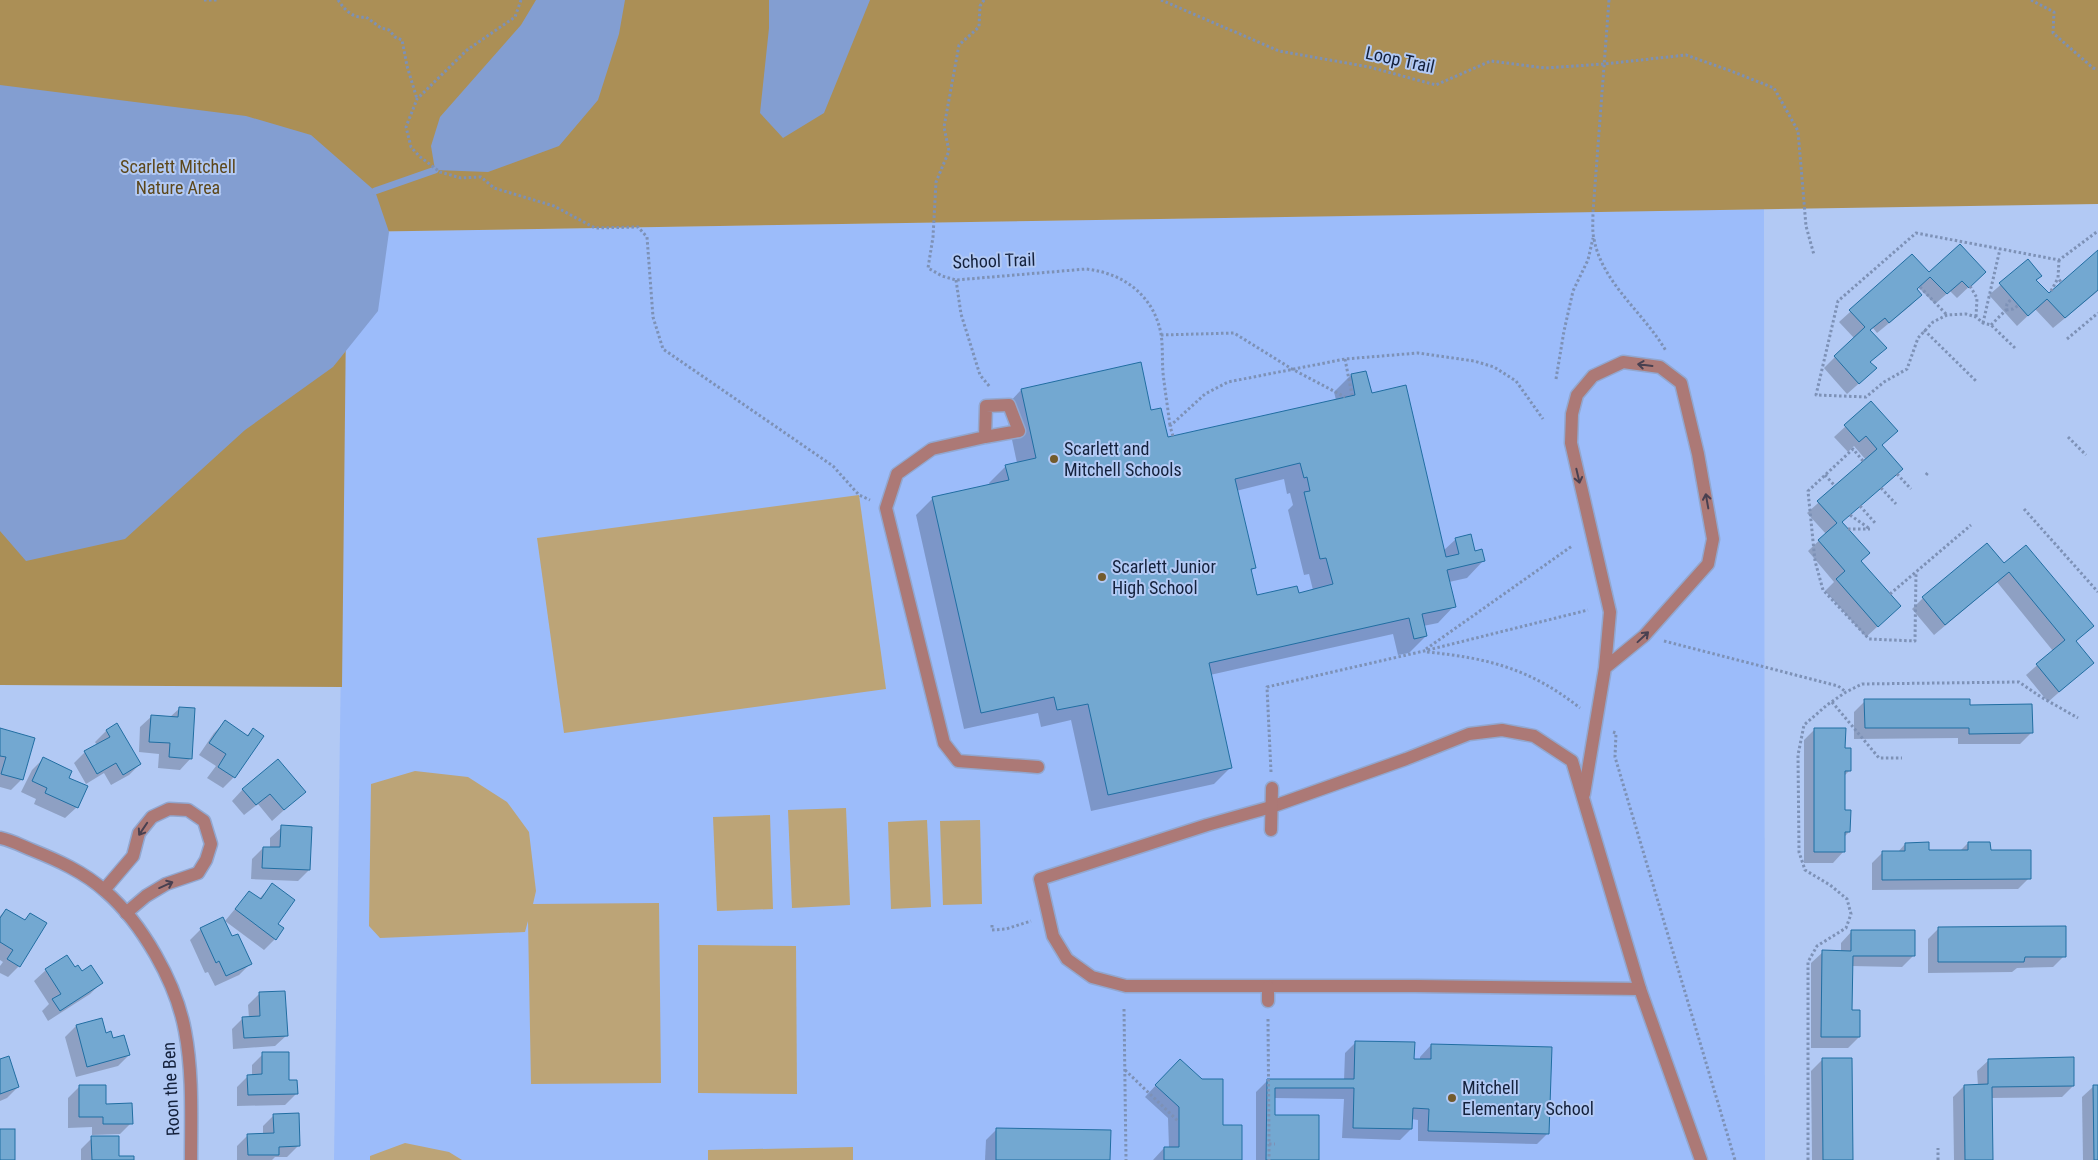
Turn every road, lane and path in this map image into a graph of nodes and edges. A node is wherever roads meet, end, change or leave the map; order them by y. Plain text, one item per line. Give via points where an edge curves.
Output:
1 (204, 0) edge
2 (218, 0) edge
3 (338, 0) edge
4 (521, 0) edge
5 (984, 0) edge
6 (1161, 0) edge
7 (1609, 0) edge
8 (2031, 0) edge
9 (1604, 64) junction
10 (2098, 69) edge
11 (418, 99) junction
12 (2098, 231) edge
13 (1593, 238) junction
14 (2000, 248) junction
15 (1814, 255) dead end
16 (2059, 260) junction
17 (2058, 278) junction
18 (956, 280) junction
19 (2061, 282) dead end
20 (1970, 286) dead end
21 (1920, 287) dead end
22 (2051, 291) dead end
23 (2012, 298) dead end
24 (2019, 305) dead end
25 (2006, 310) junction
26 (2098, 312) edge
27 (1947, 315) junction
28 (1976, 317) junction
29 (1983, 323) junction
30 (1991, 325) junction
31 (1924, 330) junction
32 (1161, 335) junction
33 (2067, 339) dead end
34 (2015, 348) dead end
35 (1670, 357) dead end
36 (1345, 359) junction
37 (1292, 368) junction
38 (1556, 379) dead end
39 (1977, 382) dead end
40 (1352, 396) dead end
41 (1345, 397) dead end
42 (997, 406) junction
43 (1543, 419) dead end
44 (1170, 426) junction
45 (1173, 436) dead end
46 (985, 437) junction
47 (2068, 438) dead end
48 (2086, 455) dead end
49 (1863, 461) dead end
50 (1929, 471) dead end
51 (1897, 474) dead end
52 (1825, 475) junction
53 (1926, 475) dead end
54 (1835, 486) dead end
55 (1881, 488) dead end
56 (1911, 489) dead end
57 (1896, 504) dead end
58 (1860, 506) dead end
59 (886, 508) junction
60 (2024, 509) dead end
61 (1850, 515) dead end
62 (1876, 524) dead end
63 (1971, 525) dead end
64 (1848, 530) dead end
65 (1572, 546) dead end
66 (1916, 572) junction
67 (2098, 592) edge
68 (1890, 594) dead end
69 (1588, 610) dead end
70 (1661, 640) dead end
71 (1424, 651) junction
72 (1606, 668) junction
73 (1846, 692) junction
74 (1832, 702) junction
75 (1583, 710) dead end
76 (2078, 718) dead end
77 (1608, 729) dead end
78 (1902, 758) dead end
79 (1038, 768) dead end
80 (1272, 788) joint
81 (1583, 798) junction
82 (1271, 807) junction
83 (1271, 830) dead end
84 (0, 838) edge
85 (104, 890) junction
86 (126, 913) junction
87 (1048, 916) junction
88 (992, 925) dead end
89 (1268, 987) junction
90 (1640, 988) junction
91 (1268, 1000) joint
92 (1124, 1009) dead end
93 (1125, 1070) junction
94 (1179, 1122) dead end
95 (1269, 1144) junction
96 (1275, 1144) dead end
97 (1938, 1148) dead end
98 (191, 1160) edge
99 (1126, 1160) edge
100 (1269, 1160) edge
101 (1701, 1160) edge
102 (1735, 1160) edge
103 (1808, 1160) edge
104 (1938, 1160) edge

1 - 2 path
3 - 11 path via 351,14 360,18 366,16 402,40
4 - 11 path via 515,17 467,50
5 - 18 path, School Trail via 980,6 979,27 959,44 944,127 949,151 936,182 928,268
6 - 9 path, Loop Trail via 1279,50 1369,67 1436,85 1491,61 1545,68
7 - 9 path
8 - 10 path via 2054,12 2053,33
9 - 13 path
9 - 15 path, Loop Trail via 1686,55 1774,88 1798,132 1806,226
11 - 59 path via 406,127 411,147 440,172 461,178 481,177 494,188 554,206 595,228 638,227 646,237 653,317 663,349 833,466 859,494
12 - 16 path
13 - 35 path via 1599,258 1621,293 1652,328
13 - 38 path via 1588,260 1573,291
14 - 16 path
14 - 29 path
14 - 31 path via 1916,233 1838,301 1816,395 1866,397 1907,369 1914,345
16 - 17 path
17 - 19 path
17 - 22 path
18 - 32 path, School Trail via 1086,270 1112,274 1133,286 1148,300
18 - 42 path via 961,314 974,359
20 - 28 path via 1977,298
21 - 27 path
23 - 25 path
24 - 25 path
25 - 30 path
26 - 33 path
27 - 28 path
27 - 31 path
28 - 29 path
29 - 30 path
30 - 34 path
31 - 39 path
32 - 37 path via 1234,333
32 - 44 path, School Trail
36 - 37 path
36 - 40 path
36 - 43 path via 1418,353 1481,363 1516,381
37 - 41 path
37 - 44 path via 1228,382 1205,394
42 - 46 street via 986,406
42 - 46 street via 1009,405 1019,431
44 - 45 path, School Trail
46 - 59 street via 932,450 897,474
47 - 48 path
49 - 52 path via 1853,449
50 - 53 path
51 - 56 path
52 - 54 path
52 - 66 path via 1808,491 1815,562 1823,590 1869,639 1914,641
55 - 57 path
58 - 62 path
59 - 79 street via 944,744 958,761
60 - 67 path
61 - 64 path via 1870,529
63 - 66 path
65 - 71 path
66 - 68 path
69 - 71 path
70 - 73 path via 1838,686
71 - 75 path via 1468,656 1516,669 1557,689
71 - 80 path via 1268,687
72 -> 72 street via 1644,636 1708,564 1713,539 1681,383 1660,367 1622,362 1592,376 1577,396 1571,433 1610,612
72 - 81 street
73 - 74 path
73 - 76 path via 1862,684 2019,682
74 - 78 path via 1879,758
74 - 103 path via 1804,726 1798,755 1799,852 1805,870 1847,899 1851,914 1846,928 1817,946 1808,962
77 - 102 path via 1616,733 1615,757
80 - 82 street
81 - 82 street via 1572,762 1534,736 1502,730 1470,734
81 - 90 street
82 - 83 street
82 - 87 street via 1040,879
84 - 85 street, Roon the Ben via 56,860
85 - 86 street, Roon the Ben
86 -> 85 street via 166,884 198,873 211,844 204,821 188,810 169,809 152,817 139,834 132,856
86 - 98 street, Roon the Ben via 170,983 185,1030 190,1076
87 - 88 path via 1006,929 992,930
87 - 89 street via 1053,936 1067,958 1092,977 1126,986
89 - 90 street
89 - 91 street
90 - 101 street
91 - 95 path
92 - 93 path
93 - 94 path
93 - 99 path
95 - 96 path
95 - 100 path
97 - 104 path

